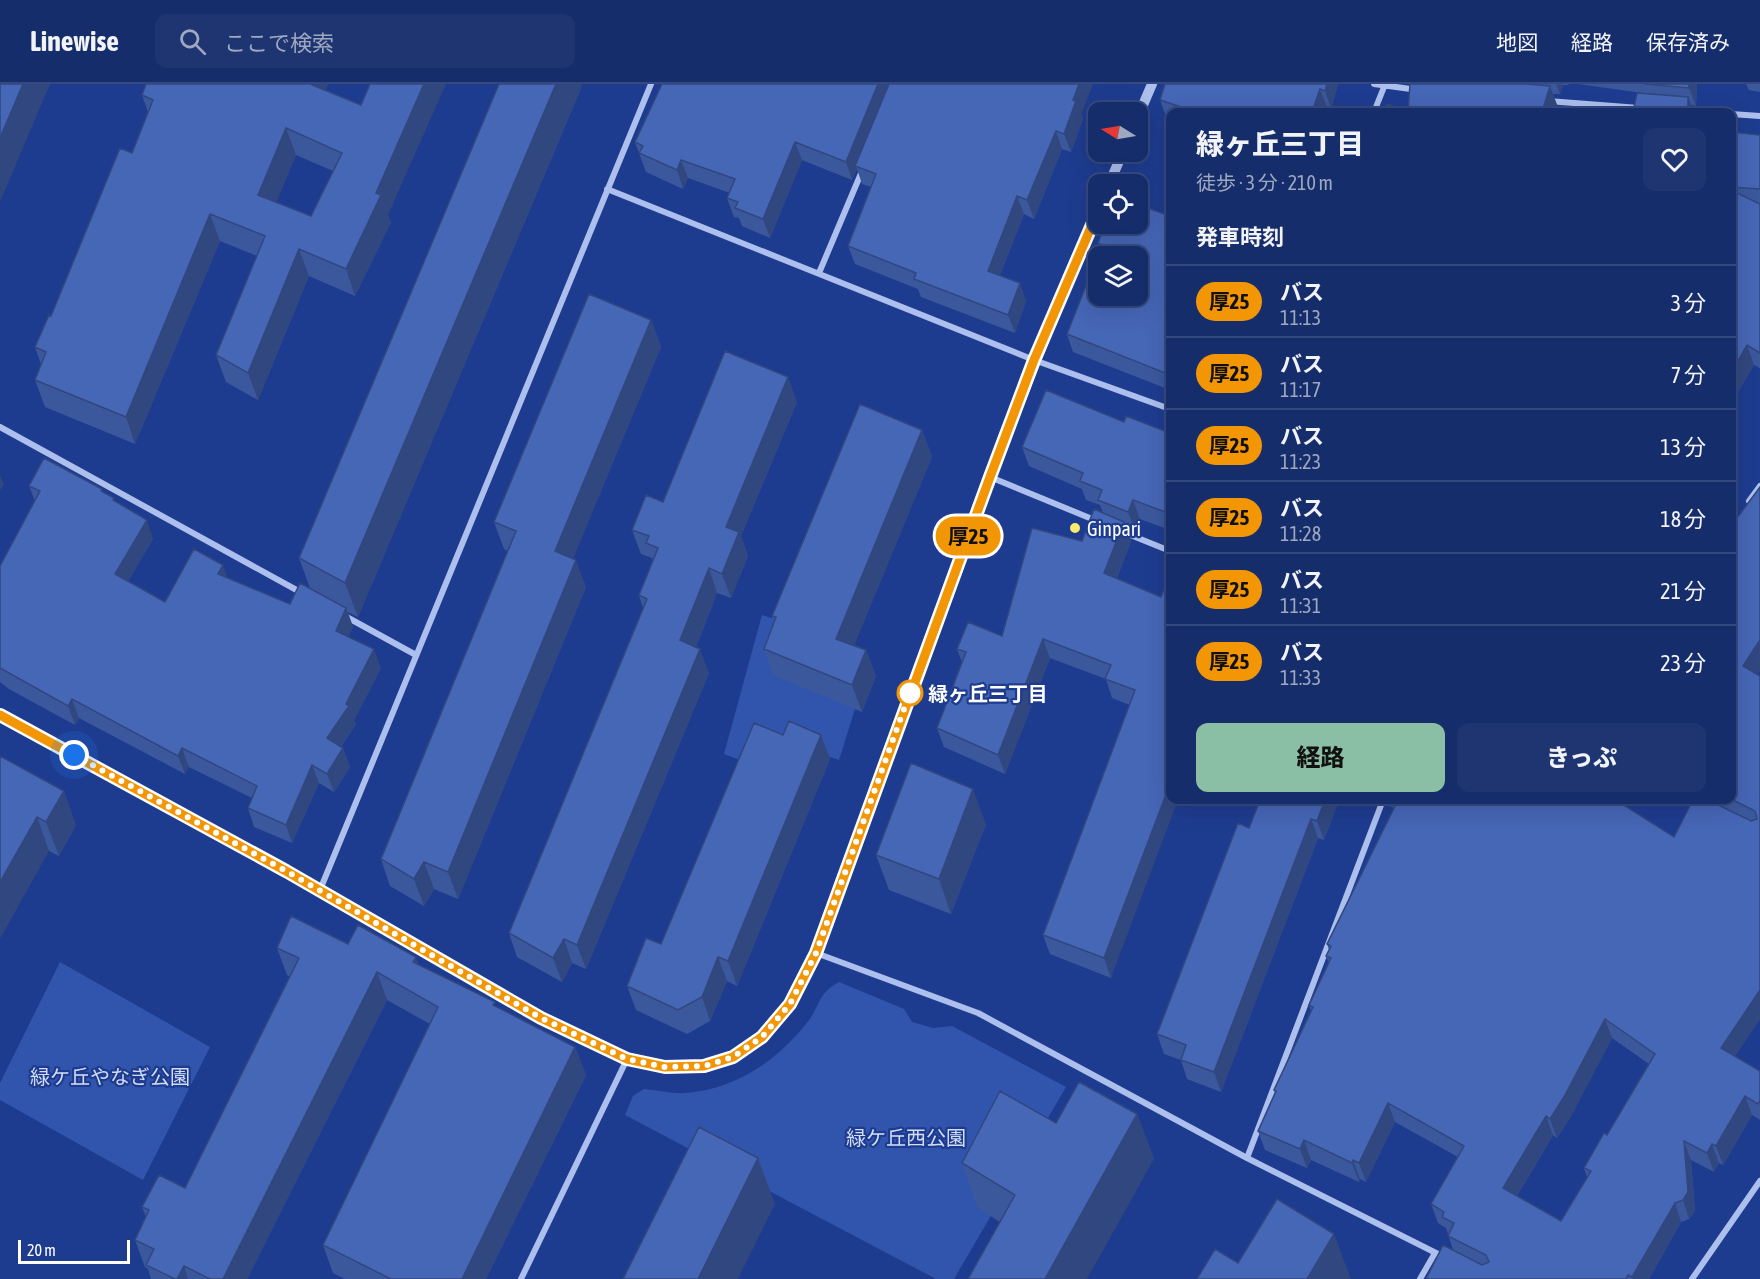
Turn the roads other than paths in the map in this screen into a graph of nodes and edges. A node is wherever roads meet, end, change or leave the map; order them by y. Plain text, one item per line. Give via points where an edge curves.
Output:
1 (651, 84) edge
2 (1152, 84) edge
3 (1374, 84) edge
4 (1383, 87) junction
5 (1430, 91) edge
6 (1536, 99) edge
7 (1144, 102) edge
8 (1375, 108) edge
9 (1609, 108) edge
10 (1736, 114) edge
11 (1760, 116) edge
12 (863, 168) edge
13 (607, 189) junction
14 (1088, 233) edge
15 (819, 273) junction
16 (1034, 360) junction
17 (1166, 408) edge
18 (0, 427) edge
19 (990, 477) junction
20 (1760, 486) edge
21 (1743, 510) edge
22 (1100, 523) edge
23 (1111, 527) edge
24 (1166, 549) edge
25 (312, 598) edge
26 (333, 609) edge
27 (416, 655) junction
28 (0, 715) edge
29 (1381, 804) edge
30 (320, 890) junction
31 (816, 953) junction
32 (627, 1059) junction
33 (1247, 1158) junction
34 (1760, 1182) edge
35 (1435, 1253) junction
36 (1454, 1262) edge
37 (521, 1279) edge
38 (1420, 1279) edge
39 (1692, 1279) edge

1 - 13 street
2 - 7 street
3 - 4 street
4 - 5 street
4 - 8 street
6 - 9 street
10 - 11 street
12 - 15 street
13 - 15 street
13 - 27 street
14 - 16 street
15 - 16 street
16 - 17 street
16 - 19 street
18 - 25 street
19 - 22 street
19 - 31 street
20 - 21 street
23 - 24 street
26 - 27 street
27 - 30 street
28 - 30 street
29 - 33 street
30 - 32 street via 541,1018
31 - 32 street via 790,1004 762,1037 733,1057 704,1066 665,1067
31 - 33 street via 978,1013
32 - 37 street
33 - 35 street
34 - 39 street
35 - 36 street
35 - 38 street

